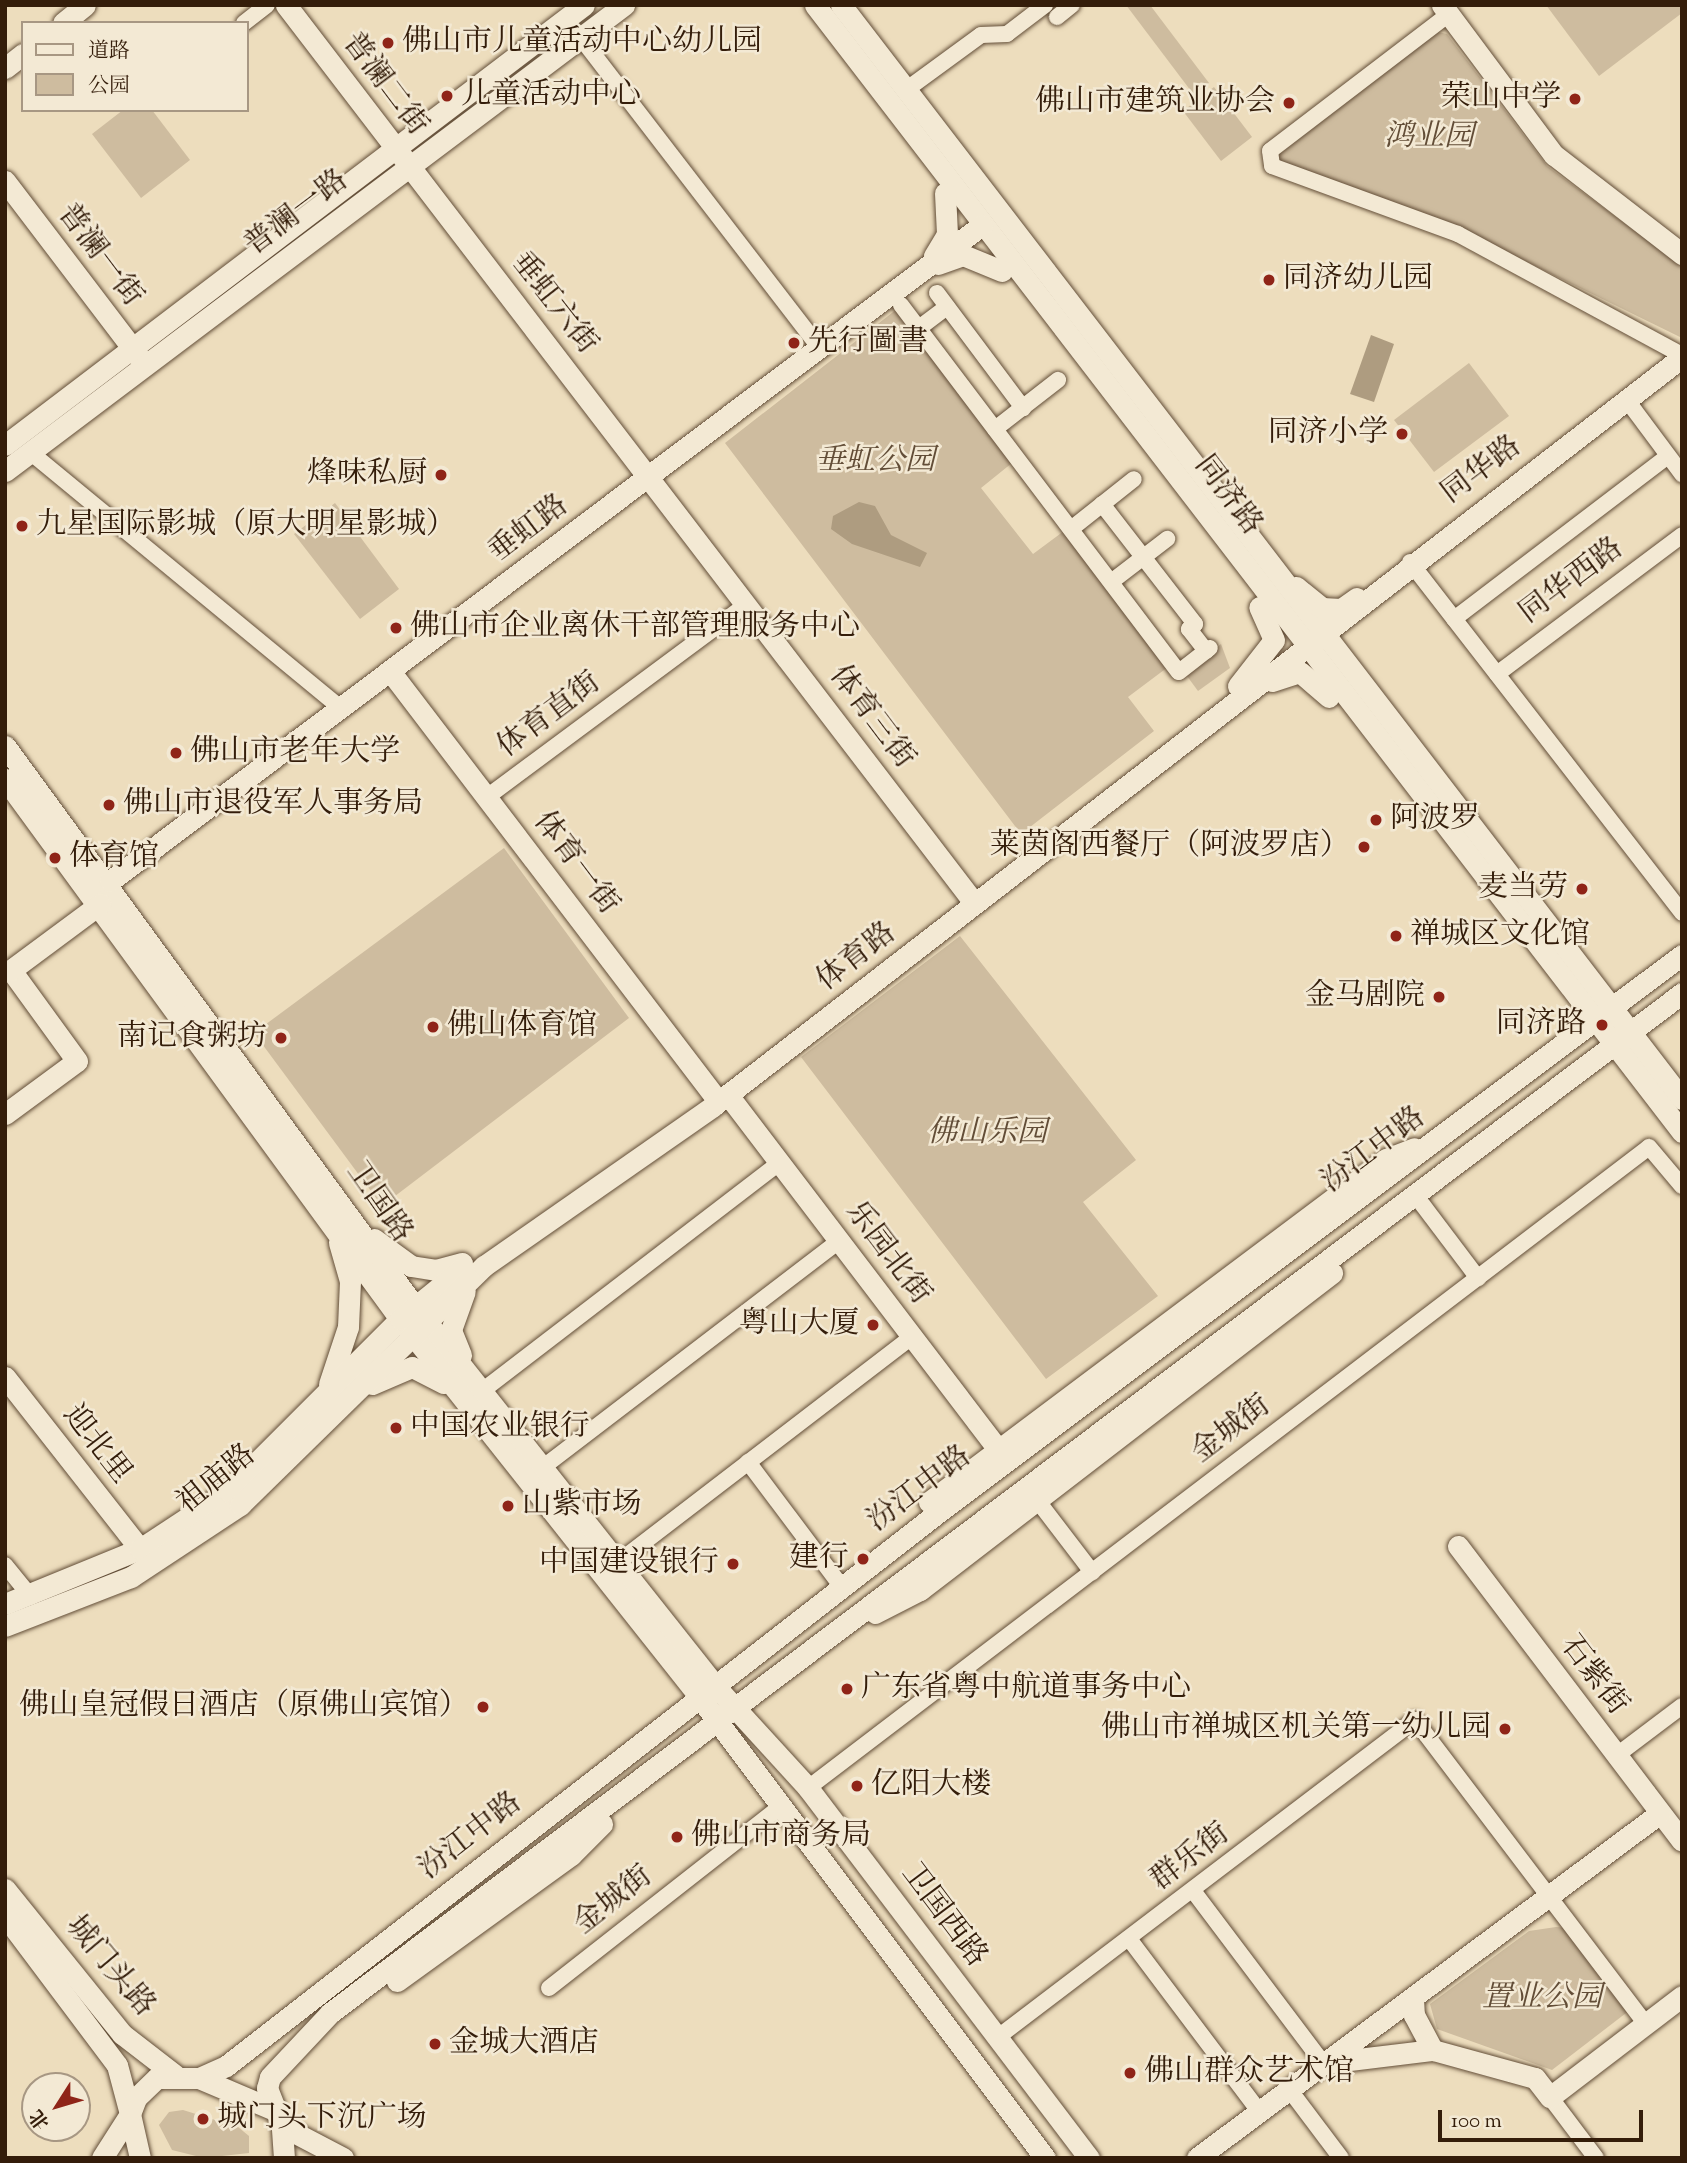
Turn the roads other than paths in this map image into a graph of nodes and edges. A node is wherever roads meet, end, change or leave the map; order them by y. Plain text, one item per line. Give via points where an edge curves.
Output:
1 (85, 5) edge
2 (267, 5) edge
3 (286, 5) edge
4 (584, 5) edge
5 (624, 5) edge
6 (802, 5) edge
7 (815, 5) edge
8 (841, 5) edge
9 (1045, 5) edge
10 (1072, 5) edge
11 (1446, 9) edge
12 (561, 12) edge
13 (1057, 17) dead end
14 (65, 21) edge
15 (247, 21) edge
16 (581, 38) junction
17 (21, 56) edge
18 (5, 68) edge
19 (915, 84) dead end
20 (402, 158) junction
21 (5, 181) edge
22 (954, 197) junction
23 (982, 225) junction
24 (1000, 248) junction
25 (1682, 254) edge
26 (926, 268) junction
27 (1002, 271) junction
28 (901, 305) dead end
29 (919, 328) junction
30 (820, 348) junction
31 (1682, 356) edge
32 (139, 358) junction
33 (1058, 380) dead end
34 (1626, 399) junction
35 (1023, 408) junction
36 (995, 429) junction
37 (14, 443) edge
38 (1668, 456) junction
39 (5, 471) edge
40 (1682, 474) edge
41 (650, 477) junction
42 (1135, 479) dead end
43 (1102, 504) junction
44 (1071, 529) junction
45 (1682, 535) edge
46 (1167, 538) dead end
47 (1143, 557) junction
48 (1410, 562) junction
49 (1286, 575) dead end
50 (1389, 578) junction
51 (1111, 582) junction
52 (1262, 600) junction
53 (747, 604) junction
54 (1343, 613) junction
55 (1454, 619) junction
56 (1310, 637) junction
57 (390, 671) junction
58 (1497, 674) junction
59 (1344, 681) junction
60 (1377, 690) junction
61 (1241, 691) junction
62 (341, 708) junction
63 (1344, 715) junction
64 (5, 746) edge
65 (5, 779) edge
66 (487, 797) junction
67 (110, 881) junction
68 (969, 895) junction
69 (100, 904) junction
70 (1682, 913) edge
71 (1525, 928) junction
72 (1682, 955) edge
73 (1574, 963) junction
74 (1682, 993) edge
75 (1603, 1014) junction
76 (1623, 1039) junction
77 (720, 1094) junction
78 (1682, 1099) edge
79 (5, 1114) edge
80 (1682, 1132) edge
81 (1439, 1139) junction
82 (780, 1162) junction
83 (1458, 1162) junction
84 (1682, 1186) edge
85 (1422, 1204) junction
86 (344, 1225) junction
87 (839, 1241) junction
88 (484, 1256) junction
89 (1478, 1278) junction
90 (413, 1320) junction
91 (912, 1337) junction
92 (5, 1377) edge
93 (475, 1394) junction
94 (323, 1396) junction
95 (349, 1399) junction
96 (998, 1449) junction
97 (748, 1462) junction
98 (542, 1468) junction
99 (1037, 1500) junction
100 (1458, 1546) dead end
101 (139, 1549) junction
102 (877, 1560) junction
103 (617, 1563) junction
104 (5, 1565) edge
105 (1092, 1572) junction
106 (842, 1587) junction
107 (31, 1597) junction
108 (5, 1604) edge
109 (5, 1626) edge
110 (835, 1632) junction
111 (707, 1692) junction
112 (1682, 1706) edge
113 (739, 1708) junction
114 (719, 1724) junction
115 (1616, 1755) junction
116 (808, 1788) junction
117 (781, 1806) junction
118 (1660, 1813) junction
119 (1682, 1841) edge
120 (5, 1889) edge
121 (1194, 1892) junction
122 (1549, 1896) junction
123 (5, 1916) edge
124 (1130, 1940) junction
125 (549, 1988) dead end
126 (1682, 1997) edge
127 (1413, 1998) junction
128 (1646, 2024) junction
129 (1375, 2025) junction
130 (998, 2037) junction
131 (1433, 2050) junction
132 (1387, 2055) junction
133 (1323, 2063) junction
134 (175, 2075) junction
135 (199, 2078) junction
136 (1289, 2089) junction
137 (1550, 2097) junction
138 (1259, 2111) junction
139 (130, 2114) junction
140 (277, 2117) junction
141 (102, 2158) edge
142 (140, 2158) edge
143 (284, 2158) edge
144 (343, 2158) edge
145 (1045, 2158) edge
146 (1089, 2158) edge
147 (1196, 2158) edge
148 (1341, 2158) edge
149 (1596, 2158) edge

1 - 14 main road
2 - 15 street
3 - 20 main road, 普澜二街
4 - 12 main road, 普澜一路
5 - 16 main road, 普澜一路
6 - 22 main road
7 - 22 main road, 同济路
8 - 56 main road, 同济路
9 - 19 street via 1007,34 981,35
10 - 13 street
11 - 25 main road via 1554,155
11 - 31 street via 1270,151 1272,166 1458,234
12 - 16 main road
12 - 20 main road, 普澜一路
16 - 20 main road, 普澜一路
16 - 30 street
17 - 18 main road
20 - 32 main road, 普澜一路
20 - 41 main road, 垂虹六街
21 - 32 main road, 普澜一街
22 - 23 main road, 同济路
22 - 26 main road via 947,234
23 - 24 main road, 同济路
23 - 26 main road, 垂虹路
24 - 27 main road
24 - 52 main road, 同济路
26 - 27 main road via 963,255
26 - 30 main road, 垂虹路
27 - 52 main road
28 - 29 street
29 - 35 street via 942,300
29 - 36 street
30 - 41 main road, 垂虹路
31 - 34 main road, 同华路
32 - 37 main road, 普澜一路
33 - 35 street
34 - 38 street
34 - 48 main road, 同华路
35 - 36 street
36 - 44 street
37 - 39 main road, 普澜一路
37 - 62 street
38 - 40 street
38 - 55 street
41 - 53 main road, 体育三街
41 - 57 main road, 垂虹路
42 - 43 street
43 - 44 street
43 - 47 street
44 - 51 street
45 - 58 street, 同华西路
46 - 47 street
47 - 51 street
47 - 51 street via 1195,624 1189,629 1208,650 1180,672
48 - 50 main road, 同华路
48 - 55 street
49 - 54 main road via 1307,601
50 - 54 main road, 同华路
50 - 60 main road via 1349,619 1343,639
52 - 56 main road, 同济路
52 - 61 main road via 1274,640
53 - 66 street, 体育直街
53 - 68 main road, 体育三街
54 - 56 main road, 同华路
55 - 58 street
56 - 59 main road, 同济路
56 - 61 main road, 体育路
57 - 62 main road, 垂虹路
57 - 66 main road, 体育一街
58 - 70 street
59 - 60 main road
59 - 63 main road
59 - 71 main road, 同济路
59 - 73 main road, 同济路
60 - 73 main road via 1577,948
61 - 63 main road via 1300,672
61 - 68 main road, 体育路
61 - 77 main road, 体育路
62 - 67 main road, 垂虹路
63 - 71 main road via 1501,918
64 - 67 main road, 卫国路
65 - 69 main road
66 - 77 main road, 体育一街
67 - 86 main road, 卫国路
68 - 77 main road, 体育路
69 - 79 main road via 11,970 77,1061
69 - 86 main road
71 - 75 main road, 同济路
72 - 75 main road, 汾江中路
73 - 75 main road, 同济路
74 - 76 main road, 汾江中路
75 - 76 main road
75 - 81 main road, 汾江中路
76 - 78 main road
76 - 80 main road
76 - 83 main road, 汾江中路
77 - 82 main road, 乐园北街
77 - 88 main road, 体育路
81 - 96 main road via 1385,1159
81 - 102 main road, 汾江中路
82 - 87 main road, 乐园北街
82 - 93 street
83 - 85 main road
83 - 110 main road, 汾江中路
84 - 89 street, 金城街 via 1649,1147
85 - 89 street
85 - 99 main road
86 - 88 main road via 411,1266 436,1270
86 - 90 main road
86 - 94 main road via 350,1281 348,1327
87 - 91 main road, 乐园北街
87 - 98 street
88 - 90 main road, 体育路
88 - 93 main road via 458,1301 451,1330
89 - 105 street, 金城街
90 - 93 main road
90 - 94 main road, 祖庙路
90 - 95 main road, 祖庙路
91 - 96 main road, 乐园北街
91 - 97 street
92 - 101 main road, 迎北里
93 - 95 main road via 412,1367
93 - 98 main road
93 - 111 main road
94 - 101 main road, 祖庙路 via 228,1491
95 - 109 main road, 祖庙路 via 248,1497 187,1543 131,1577
96 - 102 main road via 907,1518
97 - 103 street
97 - 106 street
98 - 103 main road
99 - 105 street
99 - 110 main road via 920,1590
100 - 115 main road, 石紫街
101 - 107 main road, 祖庙路
102 - 106 main road, 汾江中路
103 - 111 main road
104 - 107 street
105 - 116 street, 金城街
106 - 111 main road, 汾江中路
107 - 108 main road, 祖庙路
110 - 113 main road, 汾江中路
111 - 113 main road, 卫国西路
111 - 114 main road
111 - 135 main road, 汾江中路 via 559,1807 417,1903 335,1967 226,2066
112 - 115 street
113 - 114 main road, 汾江中路
113 - 116 main road, 卫国西路
114 - 117 main road
114 - 140 main road, 汾江中路 via 330,2013 270,2077
115 - 118 main road, 石紫街
116 - 130 main road, 卫国西路
117 - 125 street, 金城街
117 - 145 main road
118 - 119 main road, 石紫街
118 - 122 main road
120 - 134 main road, 城门头路 via 122,2034
121 - 122 street, 群乐街 via 1415,1720
121 - 124 street, 群乐街
121 - 133 street
122 - 127 main road
122 - 128 street
123 - 139 main road, 城门头路 via 117,2065
124 - 130 street, 群乐街
124 - 138 street
126 - 128 main road
127 - 129 main road
127 - 131 main road via 1414,2015
128 - 137 main road
129 - 132 main road
129 - 133 main road
130 - 146 main road, 卫国西路
131 - 132 main road
131 - 137 main road via 1535,2078
132 - 133 main road
133 - 136 main road
134 - 135 main road
134 - 139 main road via 145,2087
135 - 140 main road
136 - 138 main road
136 - 148 street
137 - 149 street
138 - 147 main road
139 - 141 main road
139 - 142 main road, 城门头路
140 - 143 main road, 汾江中路
140 - 144 main road

